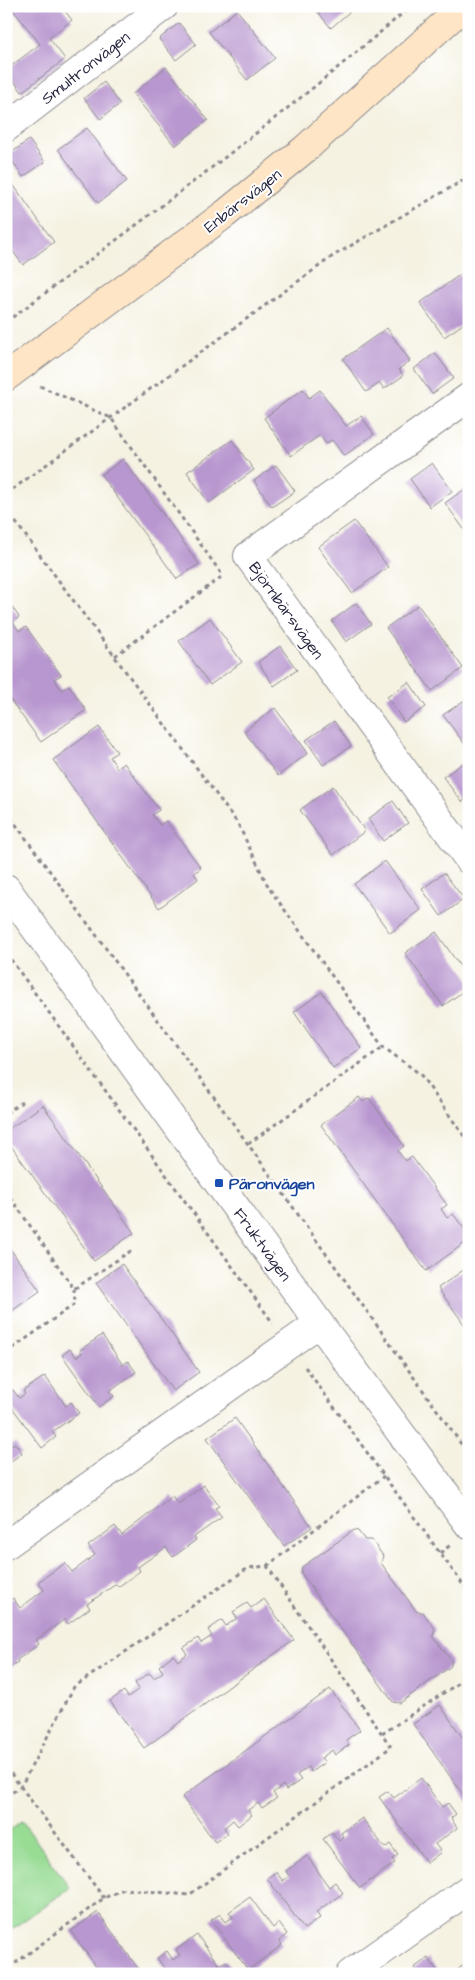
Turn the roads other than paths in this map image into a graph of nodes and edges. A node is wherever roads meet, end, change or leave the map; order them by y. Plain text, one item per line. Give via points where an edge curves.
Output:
1 (164, 6) edge
2 (464, 6) edge
3 (6, 128) edge
4 (13, 372) edge
5 (469, 397) edge
6 (469, 860) edge
7 (6, 888) edge
8 (319, 1322) junction
9 (469, 1524) edge
10 (6, 1545) edge
11 (469, 1889) edge
12 (350, 1974) edge

1 - 3 street, Smultronvägen
2 - 4 street, Enbärsvägen via 298,155 225,214
5 - 6 street, Björnbärsvägen via 248,556
7 - 8 street, Fruktvägen
8 - 9 street, Fruktvägen
8 - 10 street
11 - 12 street

